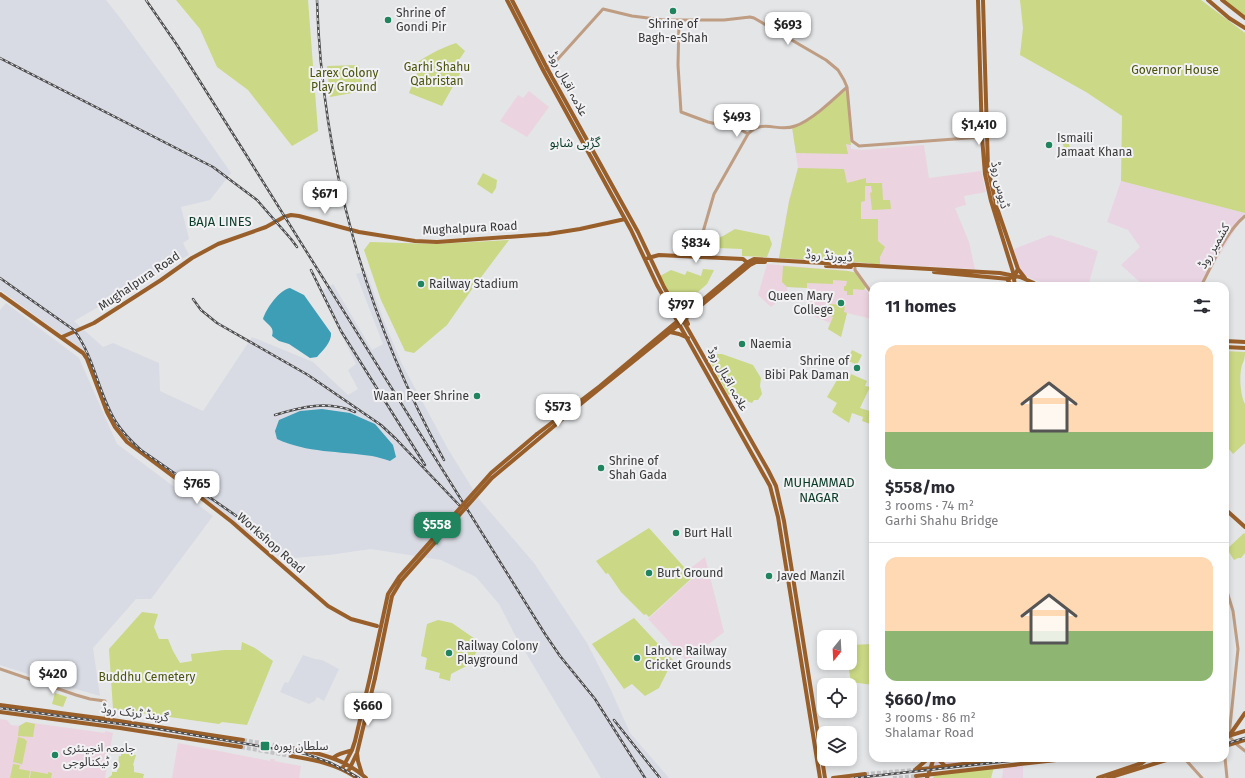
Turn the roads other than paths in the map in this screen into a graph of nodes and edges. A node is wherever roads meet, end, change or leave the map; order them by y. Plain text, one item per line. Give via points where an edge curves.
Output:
1 (507, 0) edge
2 (512, 0) edge
3 (978, 0) edge
4 (983, 0) edge
5 (1208, 0) edge
6 (1222, 0) edge
7 (1245, 18) edge
8 (679, 21) junction
9 (1245, 28) edge
10 (545, 69) junction
11 (847, 87) junction
12 (748, 134) junction
13 (982, 137) junction
14 (600, 163) junction
15 (595, 165) junction
16 (1245, 216) edge
17 (625, 219) junction
18 (696, 256) junction
19 (648, 258) junction
20 (749, 263) junction
21 (855, 268) junction
22 (1018, 269) junction
23 (1014, 276) junction
24 (1007, 279) junction
25 (1026, 279) junction
26 (1009, 282) edge
27 (1015, 282) edge
28 (1032, 282) edge
29 (1203, 282) edge
30 (869, 289) edge
31 (0, 294) edge
32 (674, 315) junction
33 (683, 319) junction
34 (679, 322) junction
35 (670, 327) junction
36 (669, 332) junction
37 (691, 333) junction
38 (62, 337) junction
39 (688, 338) junction
40 (1229, 341) edge
41 (1245, 342) edge
42 (1229, 347) edge
43 (1245, 348) edge
44 (707, 362) junction
45 (703, 366) junction
46 (571, 410) junction
47 (1229, 513) edge
48 (1229, 516) edge
49 (1245, 527) edge
50 (1245, 530) edge
51 (1229, 598) edge
52 (377, 626) dead end
53 (0, 669) edge
54 (373, 678) junction
55 (0, 705) edge
56 (0, 712) edge
57 (1245, 713) edge
58 (106, 719) junction
59 (1229, 721) edge
60 (1245, 731) edge
61 (1229, 734) edge
62 (1229, 736) edge
63 (1229, 738) edge
64 (243, 740) tunnel mouth
65 (1245, 740) edge
66 (1235, 743) junction
67 (1229, 744) edge
68 (241, 747) tunnel mouth
69 (292, 748) tunnel mouth
70 (352, 750) junction
71 (1245, 751) edge
72 (357, 753) junction
73 (291, 756) tunnel mouth
74 (333, 758) junction
75 (925, 762) edge
76 (930, 762) edge
77 (934, 762) edge
78 (940, 762) edge
79 (978, 762) edge
80 (1040, 762) edge
81 (1144, 762) edge
82 (1158, 762) edge
83 (1188, 762) edge
84 (1225, 762) edge
85 (345, 763) junction
86 (351, 766) junction
87 (945, 766) junction
88 (930, 768) junction
89 (342, 769) junction
90 (348, 772) junction
91 (865, 774) dead end
92 (928, 775) edge
93 (364, 776) edge
94 (916, 776) tunnel mouth
95 (357, 778) edge
96 (820, 778) edge
97 (825, 778) edge
98 (833, 778) edge
99 (1098, 778) edge
100 (1108, 778) edge
101 (1202, 778) edge
102 (1226, 778) edge

1 - 10 main road, علامہ اقبال روڈ
2 - 10 main road, علامہ اقبال روڈ
3 - 13 main road, ڈیوس روڈ
4 - 22 main road, ڈیوس روڈ via 988,168 997,208
5 - 9 main road
6 - 7 main road
8 - 10 street via 632,16 603,9 557,60
8 - 11 street via 754,18 826,60 838,70
8 - 12 street via 681,112
10 - 14 main road, علامہ اقبال روڈ
10 - 15 main road, علامہ اقبال روڈ
11 - 12 street via 831,103 796,126 756,127
11 - 13 street via 852,141 859,146
12 - 18 street via 714,194
13 - 23 main road, ڈیوس روڈ via 989,193
14 - 15 main road
14 - 19 main road, علامہ اقبال روڈ
15 - 17 main road, علامہ اقبال روڈ
16 - 29 street, کشمیر روڈ via 1228,235
17 - 19 main road, علامہ اقبال روڈ
17 - 38 main road, Mughalpura Road via 548,234 437,242 359,232 299,216 284,217 266,227 218,244 192,258 96,322
18 - 19 main road, ڈیورنڈ روڈ via 659,255
18 - 20 main road, ڈیورنڈ روڈ via 743,259
19 - 32 main road, علامہ اقبال روڈ via 658,285
19 - 33 main road, علامہ اقبال روڈ
20 - 21 main road, ڈیورنڈ روڈ
20 - 23 main road, ڈیورنڈ روڈ via 754,259 1000,273
20 - 33 main road
20 - 37 main road via 687,317
21 - 24 main road, ڈیورنڈ روڈ
21 - 30 street
22 - 23 main road
22 - 25 main road, ڈیوس روڈ
23 - 24 main road, ڈیورنڈ روڈ
23 - 25 main road, ڈیورنڈ روڈ
23 - 27 main road, ڈیوس روڈ
24 - 26 main road
25 - 28 main road, ڈیورنڈ روڈ
31 - 38 main road, Workshop Road
32 - 34 main road, علامہ اقبال روڈ
32 - 35 main road
33 - 34 main road
33 - 37 main road, علامہ اقبال روڈ
34 - 35 main road
34 - 36 main road
34 - 39 main road, علامہ اقبال روڈ
35 - 46 main road
36 - 39 main road
36 - 46 main road
37 - 44 main road, علامہ اقبال روڈ
38 - 52 main road, Workshop Road via 84,355 107,412 127,442 232,522 328,606 351,619
39 - 45 main road, علامہ اقبال روڈ
40 - 41 main road
42 - 43 main road
44 - 45 main road
44 - 97 main road, علامہ اقبال روڈ via 776,486
45 - 96 main road, علامہ اقبال روڈ via 768,480 773,496
46 - 54 main road, bridge via 492,478 401,581 392,596
46 - 54 main road, bridge via 537,434 491,473 399,577 388,594
47 - 49 main road
48 - 50 main road
51 - 59 street via 1238,649
53 - 58 street via 76,695 105,701
54 - 70 main road
54 - 72 main road
55 - 58 main road, گرینڈ ٹرنک روڈ
56 - 68 main road, گرینڈ ٹرنک روڈ
57 - 61 main road
58 - 64 main road, گرینڈ ٹرنک روڈ
60 - 62 main road
63 - 66 street
65 - 66 main road
66 - 67 main road
66 - 71 street
69 - 74 main road
70 - 74 main road via 337,754
70 - 85 main road
72 - 86 main road
72 - 93 main road
73 - 89 main road via 323,762
74 - 85 main road
75 - 88 main road via 916,770
76 - 88 main road
77 - 88 main road
78 - 87 main road
79 - 87 main road
80 - 92 main road
81 - 99 main road
82 - 100 main road
83 - 101 street
84 - 102 street
85 - 86 main road
85 - 89 main road
86 - 90 main road
86 - 93 main road
87 - 88 main road
88 - 92 main road
89 - 90 main road
90 - 95 main road
91 - 98 main road
92 - 94 main road

